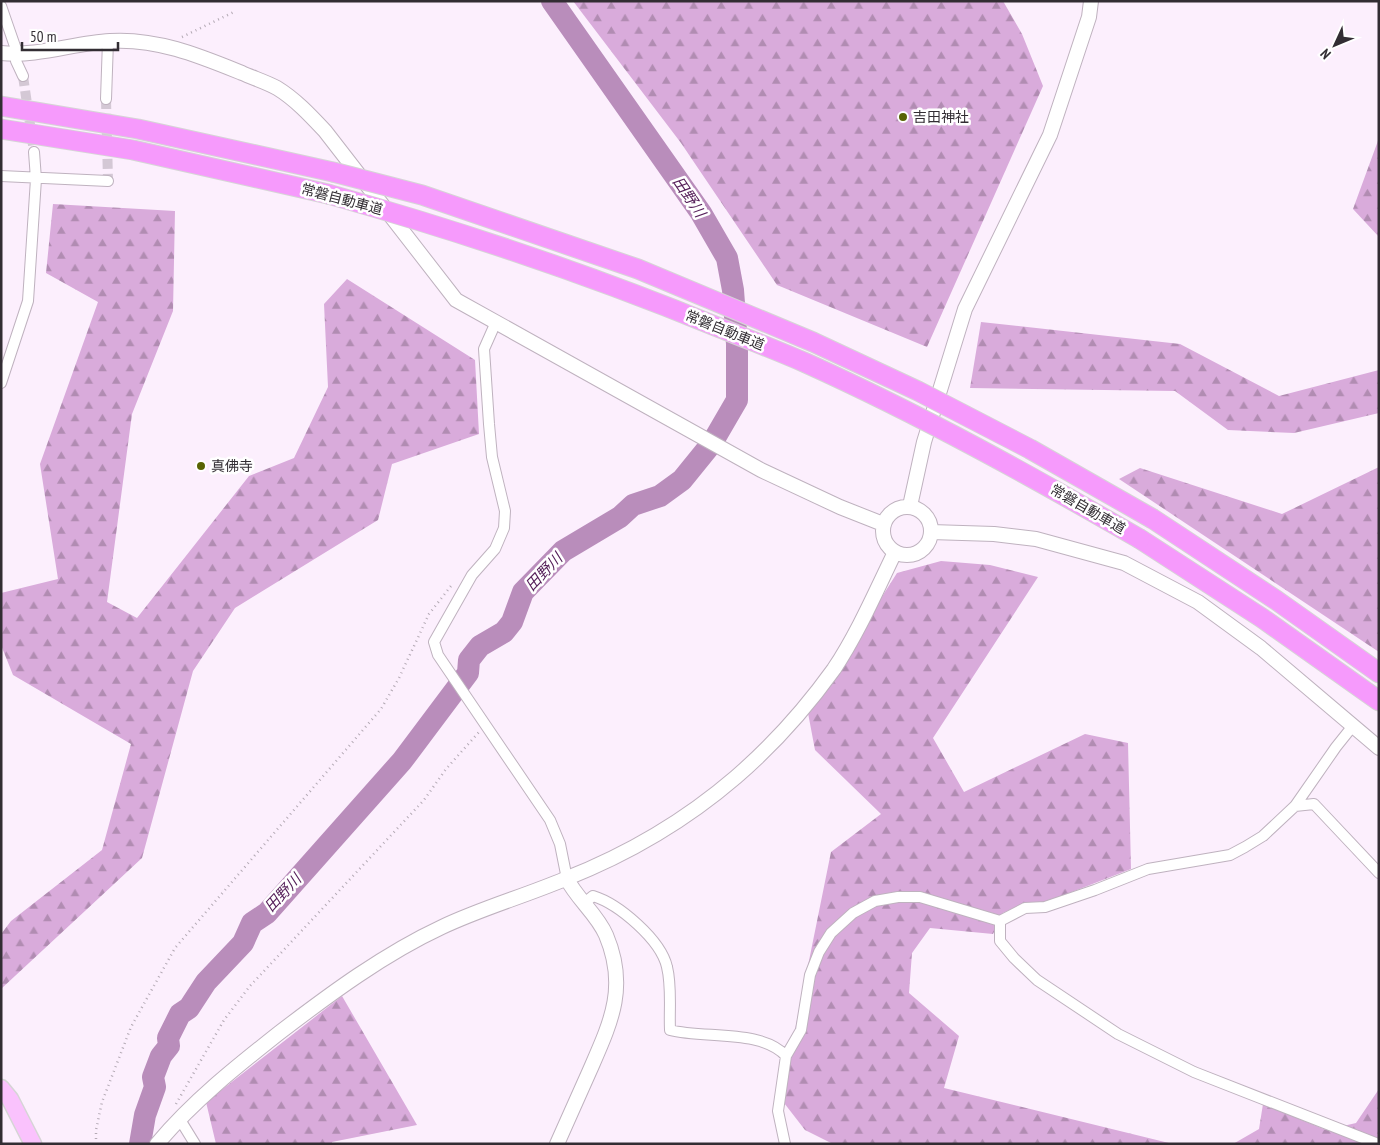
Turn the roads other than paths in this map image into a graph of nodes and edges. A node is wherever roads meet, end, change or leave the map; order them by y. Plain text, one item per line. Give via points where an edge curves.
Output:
1 (1091, 1) edge
2 (1, 6) edge
3 (108, 41) junction
4 (1, 53) edge
5 (18, 55) junction
6 (23, 76) tunnel mouth
7 (106, 99) tunnel mouth
8 (1, 106) edge
9 (1, 129) edge
10 (34, 152) tunnel mouth
11 (1, 176) edge
12 (36, 179) junction
13 (108, 181) dead end
14 (496, 322) junction
15 (1, 383) edge
16 (910, 506) junction
17 (883, 524) junction
18 (931, 532) junction
19 (895, 552) junction
20 (1379, 673) edge
21 (1379, 701) edge
22 (1352, 727) junction
23 (1379, 748) edge
24 (1295, 806) junction
25 (1379, 873) edge
26 (566, 879) junction
27 (583, 904) junction
28 (1000, 921) junction
29 (786, 1056) junction
30 (1, 1088) edge
31 (179, 1118) junction
32 (33, 1144) edge
33 (157, 1144) edge
34 (195, 1144) edge
35 (557, 1144) edge
36 (784, 1144) edge
37 (1378, 1144) edge

1 - 16 street via 1089,17 1050,136 965,309 924,442
2 - 5 street
3 - 5 street
3 - 7 street
3 - 14 street via 142,42 203,57 276,88 304,108 371,187 418,254 456,300
4 - 5 street
5 - 6 street via 16,61
8 - 20 highway, 常磐自動車道, bridge via 138,129 333,172 422,195 629,265 804,338 1021,444 1153,519
9 - 21 highway, 常磐自動車道, bridge via 133,150 328,194 513,250 630,291 804,362 1002,460 1140,539 1262,618
10 - 12 street
11 - 12 street
12 - 13 street
12 - 15 street via 28,301
14 - 17 street via 747,463 840,508
14 - 26 street via 484,349 492,457 505,511 504,528 495,548 472,575 434,642 438,655 462,693 550,820 560,844
16 - 17 street via 890,512
16 - 18 street via 923,512
17 - 19 street via 885,543
18 - 19 street via 927,545 916,554
18 - 22 street via 1036,539 1124,563 1198,602 1261,648
19 - 26 street via 835,667 792,723 736,777 676,821 624,852
22 - 23 street
22 - 24 street
24 - 25 street via 1314,804
24 - 28 street via 1263,836 1230,854 1148,869 1045,907 1025,908
26 - 27 street
26 - 31 street via 440,928 336,989 233,1069
27 - 29 street via 593,896 602,899 642,929 658,948 667,967 670,1030 770,1044
27 - 35 street via 599,921 616,967 615,1006 609,1028
28 - 29 street via 920,897 875,902 852,913 831,933 819,952 810,975 801,1030
28 - 37 street via 1000,941 1014,958 1037,980 1118,1034 1194,1072
29 - 36 street via 778,1111
30 - 32 main road
31 - 33 street
31 - 34 street

